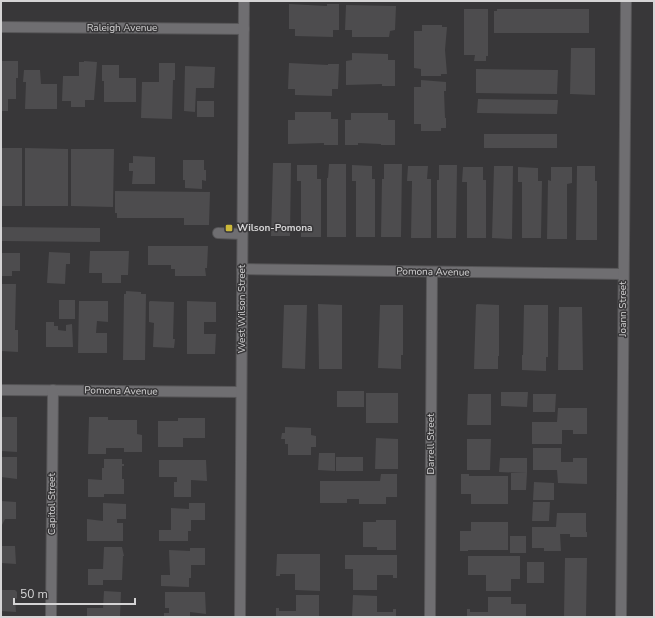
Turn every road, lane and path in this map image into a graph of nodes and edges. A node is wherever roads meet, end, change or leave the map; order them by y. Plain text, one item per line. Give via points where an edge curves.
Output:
1 (244, 1) edge
2 (626, 1) edge
3 (1, 27) edge
4 (244, 29) junction
5 (218, 233) dead end
6 (242, 234) junction
7 (242, 269) junction
8 (432, 272) junction
9 (623, 274) junction
10 (1, 390) edge
11 (53, 390) junction
12 (241, 392) junction
13 (51, 617) edge
14 (240, 617) edge
15 (430, 617) edge
16 (621, 617) edge

1 - 4 street, West Wilson Street
2 - 9 street, Joann Street
3 - 4 street, Raleigh Avenue
4 - 6 street, West Wilson Street
5 - 6 street
6 - 7 street, West Wilson Street
7 - 8 street, Pomona Avenue
7 - 12 street, West Wilson Street
8 - 9 street, Pomona Avenue
8 - 15 street, Darrell Street
9 - 16 street, Joann Street
10 - 11 street, Pomona Avenue
11 - 12 street, Pomona Avenue
11 - 13 street, Capitol Street
12 - 14 street, West Wilson Street

